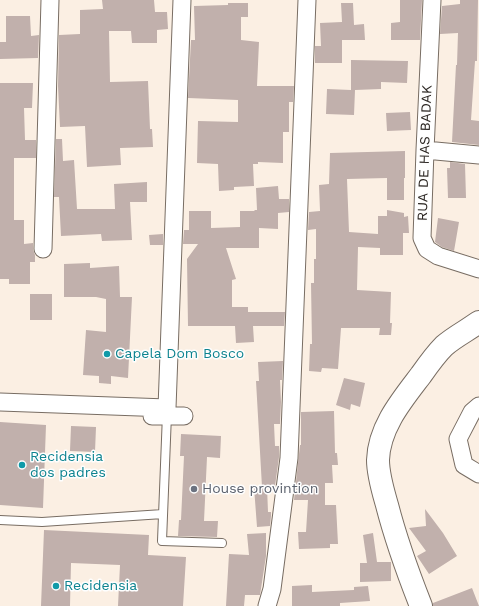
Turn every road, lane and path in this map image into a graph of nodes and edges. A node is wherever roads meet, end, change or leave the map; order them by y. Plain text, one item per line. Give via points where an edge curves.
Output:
1 (50, 0) edge
2 (182, 0) edge
3 (307, 0) edge
4 (432, 0) edge
5 (425, 150) junction
6 (479, 155) edge
7 (43, 249) dead end
8 (479, 269) edge
9 (479, 322) edge
10 (0, 402) edge
11 (479, 406) edge
12 (167, 412) junction
13 (0, 413) edge
14 (184, 416) dead end
15 (479, 474) edge
16 (163, 514) junction
17 (0, 520) edge
18 (222, 543) dead end
19 (267, 606) edge
20 (421, 606) edge

1 - 7 street
2 - 12 street
3 - 19 street via 289,458 272,589
4 - 5 street, RUA DE HAS BADAK
5 - 6 street
5 - 8 street, RUA DE HAS BADAK via 422,238 427,249 438,256
9 - 20 main road via 444,346 426,368 390,419 380,447 378,461 381,483 397,539
10 - 12 street
11 - 15 street via 472,412 458,439 464,465
12 - 13 street
12 - 14 street
12 - 16 lane
16 - 17 lane via 42,522
16 - 18 lane via 162,541

